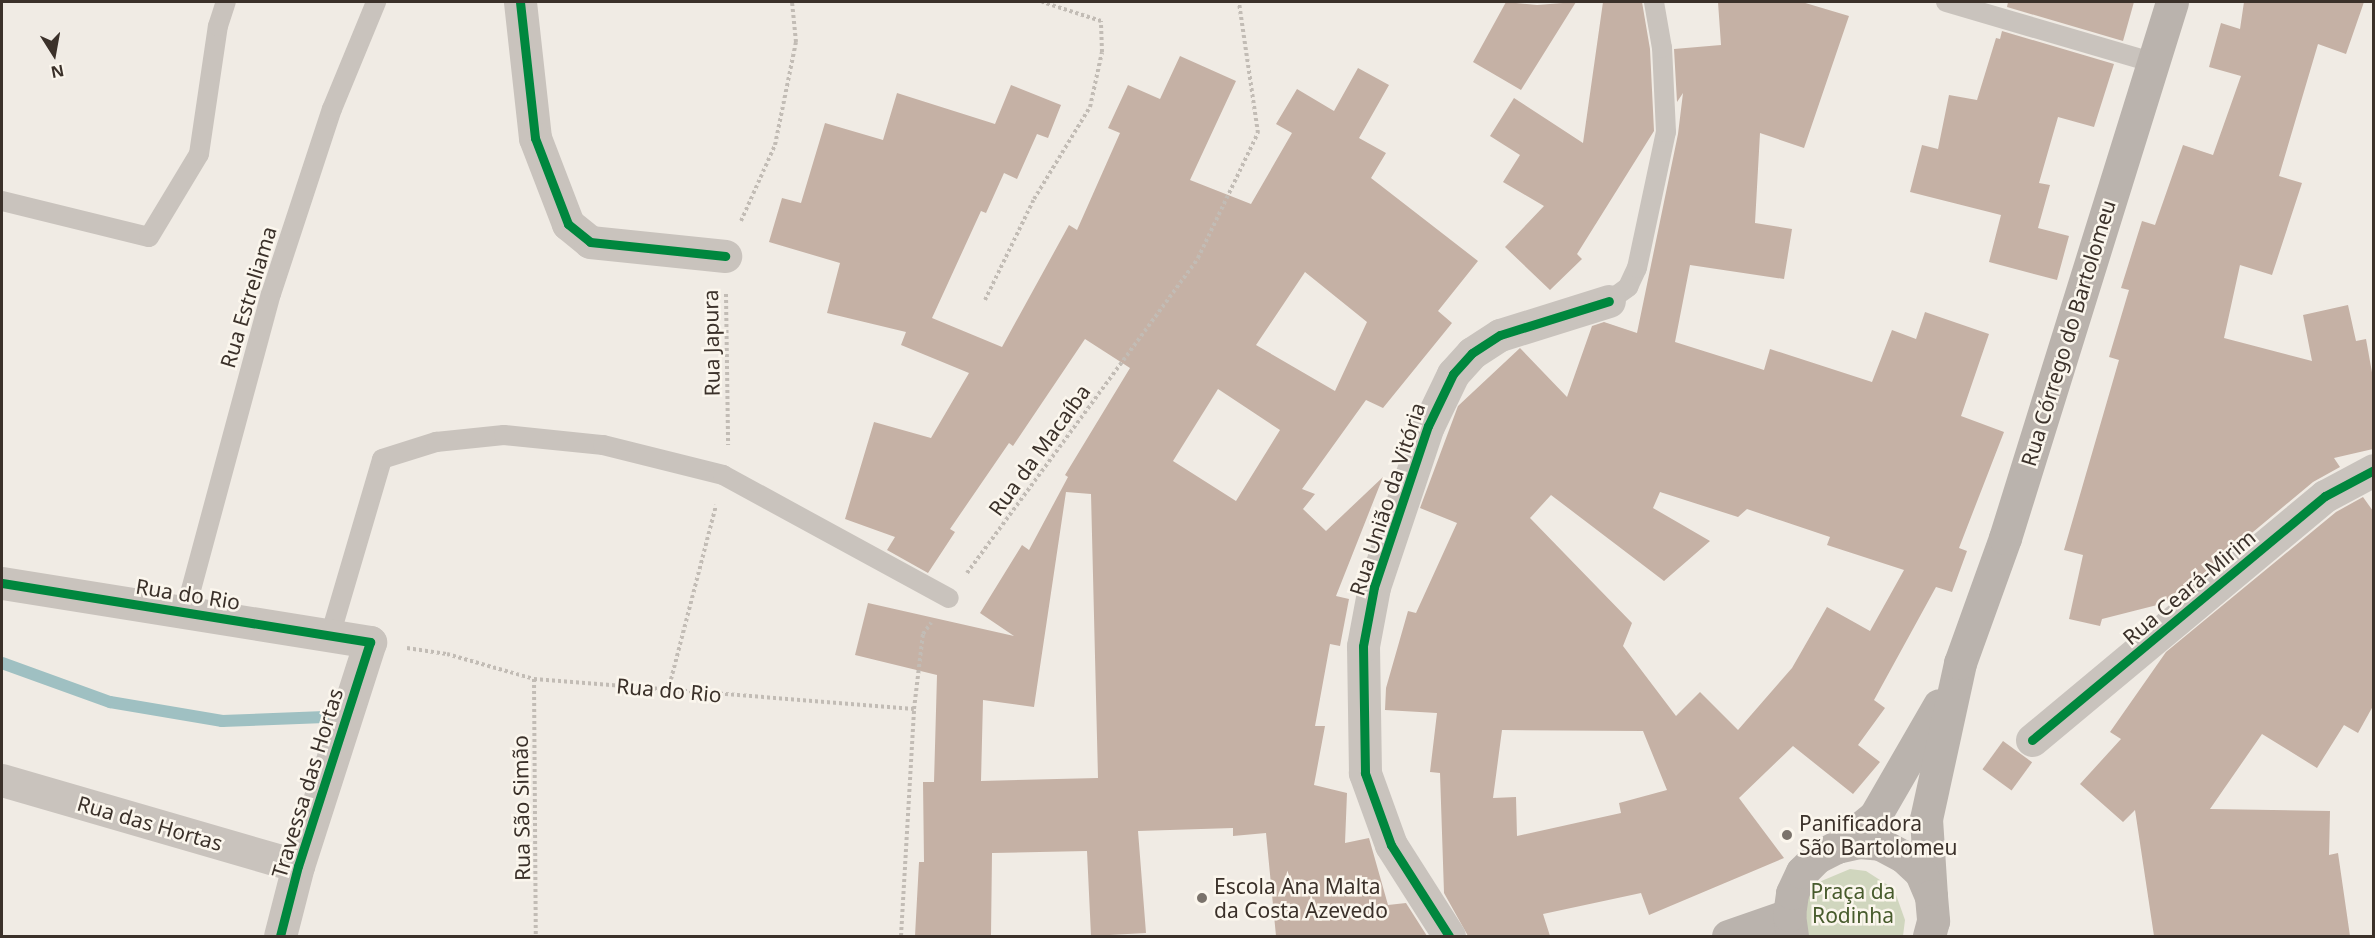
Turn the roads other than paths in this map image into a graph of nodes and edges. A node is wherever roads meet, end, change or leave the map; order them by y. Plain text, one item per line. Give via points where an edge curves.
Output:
1 (226, 2) edge
2 (376, 2) edge
3 (520, 2) edge
4 (1654, 2) edge
5 (1946, 2) edge
6 (2172, 2) edge
7 (2154, 63) junction
8 (2, 201) edge
9 (725, 255) road end
10 (1609, 301) joint
11 (2373, 470) edge
12 (2, 583) edge
13 (950, 598) road end
14 (185, 612) junction
15 (330, 636) junction
16 (370, 642) joint
17 (1960, 663) junction
18 (2032, 740) dead end
19 (2, 780) edge
20 (1837, 847) junction
21 (298, 867) junction
22 (1933, 923) edge
23 (1791, 926) edge
24 (280, 936) edge
25 (1449, 936) edge
26 (1728, 936) edge

1 - 8 lane via 218,26 199,154 149,237
2 - 14 lane, Rua Estreliama via 333,109 271,294
3 - 9 street via 535,138 554,196 568,224 590,242
4 - 10 lane via 1662,48 1666,132 1637,268 1628,287
5 - 7 lane
6 - 7 main road, Rua Córrego do Bartolomeu
7 - 17 main road, Rua Córrego do Bartolomeu via 2005,538
10 - 25 street, Rua União da Vitória via 1500,335 1472,353 1453,374 1428,426 1374,587 1363,646 1365,773 1391,846
11 - 18 street, Rua Ceará-Mirim via 2325,496
12 - 14 street, Rua do Rio
13 - 15 lane via 723,475 603,445 504,435 436,442 382,459
14 - 15 street, Rua do Rio
15 - 16 street, Rua do Rio
16 - 21 street, Travessa das Hortas
17 - 20 main road, Rua Córrego do Bartolomeu via 1875,816
17 - 22 main road, Rua Córrego do Bartolomeu via 1926,819
19 - 21 street, Rua das Hortas
20 - 22 main road via 1858,842 1880,844 1903,855 1921,873
20 - 23 main road, Rua Córrego do Bartolomeu via 1817,857 1802,872 1792,893
21 - 24 street, Travessa das Hortas
23 - 26 main road

